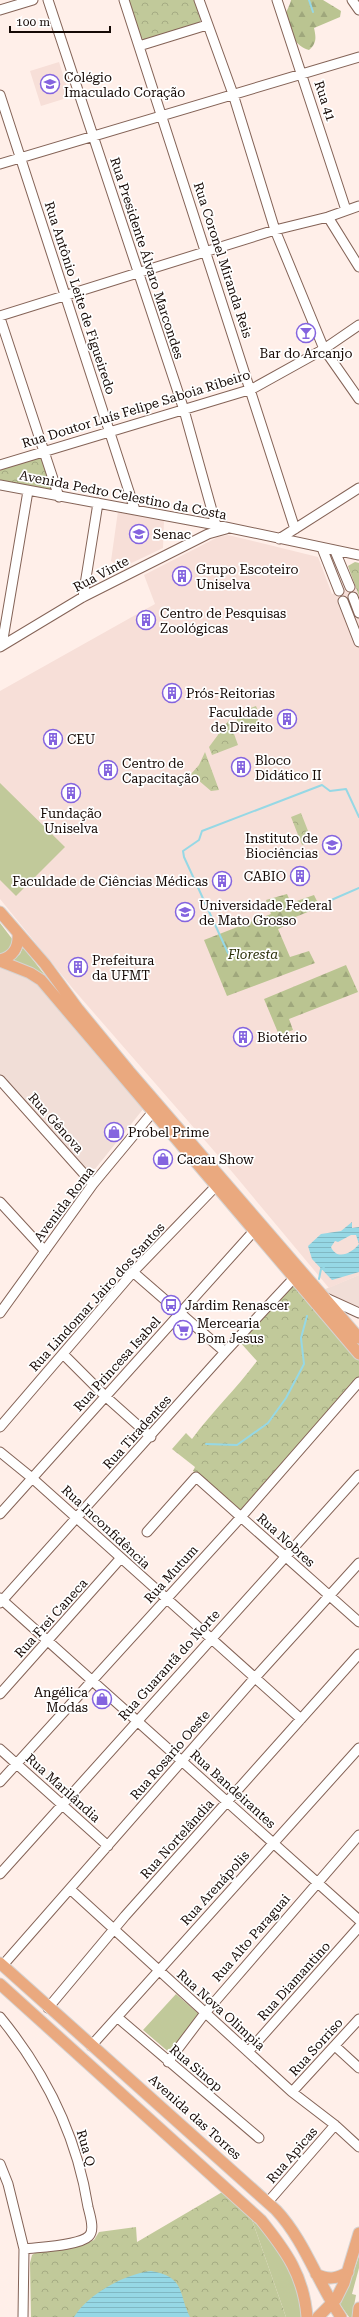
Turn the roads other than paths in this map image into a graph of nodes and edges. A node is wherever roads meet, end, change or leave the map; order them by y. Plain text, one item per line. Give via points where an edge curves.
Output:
1 (33, 0) edge
2 (48, 0) edge
3 (124, 0) edge
4 (198, 0) edge
5 (277, 0) edge
6 (352, 0) edge
7 (0, 10) edge
8 (359, 10) edge
9 (207, 25) junction
10 (139, 46) junction
11 (359, 57) edge
12 (302, 73) junction
13 (233, 94) junction
14 (0, 95) edge
15 (163, 115) junction
16 (93, 136) junction
17 (21, 158) junction
18 (0, 164) edge
19 (359, 206) edge
20 (346, 210) junction
21 (328, 217) junction
22 (275, 230) junction
23 (204, 252) junction
24 (359, 267) edge
25 (139, 274) junction
26 (66, 295) junction
27 (0, 317) edge
28 (359, 325) edge
29 (324, 349) junction
30 (252, 389) junction
31 (359, 399) edge
32 (184, 410) junction
33 (109, 432) junction
34 (44, 450) junction
35 (0, 465) edge
36 (0, 485) edge
37 (359, 488) edge
38 (28, 491) junction
39 (58, 497) junction
40 (98, 503) junction
41 (135, 510) junction
42 (216, 525) junction
43 (298, 527) junction
44 (241, 530) junction
45 (279, 539) junction
46 (304, 544) junction
47 (322, 548) junction
48 (335, 551) junction
49 (359, 556) edge
50 (350, 587) dead end
51 (339, 591) dead end
52 (353, 596) dead end
53 (83, 597) junction
54 (343, 601) dead end
55 (359, 613) edge
56 (4, 641) edge
57 (359, 642) edge
58 (2, 916) edge
59 (18, 934) junction
60 (0, 961) edge
61 (0, 1080) edge
62 (152, 1113) junction
63 (93, 1184) junction
64 (216, 1186) junction
65 (0, 1202) edge
66 (253, 1232) junction
67 (45, 1251) junction
68 (133, 1272) junction
69 (294, 1278) junction
70 (323, 1296) junction
71 (0, 1313) edge
72 (180, 1313) junction
73 (359, 1313) edge
74 (359, 1338) edge
75 (225, 1352) junction
76 (63, 1354) junction
77 (359, 1354) edge
78 (359, 1383) edge
79 (105, 1396) junction
80 (0, 1427) edge
81 (151, 1437) junction
82 (0, 1452) edge
83 (359, 1475) edge
84 (32, 1478) junction
85 (0, 1514) edge
86 (241, 1517) junction
87 (77, 1518) junction
88 (147, 1532) dead end
89 (285, 1557) junction
90 (120, 1559) junction
91 (359, 1563) edge
92 (328, 1595) junction
93 (166, 1599) junction
94 (1, 1600) edge
95 (359, 1622) edge
96 (211, 1638) junction
97 (48, 1641) junction
98 (359, 1654) edge
99 (254, 1679) junction
100 (92, 1680) junction
101 (0, 1694) edge
102 (301, 1719) junction
103 (136, 1720) junction
104 (359, 1748) edge
105 (0, 1749) edge
106 (182, 1762) junction
107 (16, 1764) junction
108 (0, 1782) edge
109 (227, 1802) junction
110 (61, 1804) junction
111 (359, 1834) edge
112 (273, 1843) junction
113 (108, 1846) junction
114 (0, 1874) edge
115 (317, 1882) junction
116 (70, 1889) junction
117 (359, 1920) edge
118 (359, 1927) edge
119 (114, 1931) junction
120 (1, 1964) edge
121 (158, 1971) junction
122 (0, 1984) edge
123 (48, 2008) junction
124 (205, 2013) junction
125 (0, 2017) edge
126 (117, 2017) junction
127 (359, 2019) edge
128 (76, 2032) junction
129 (58, 2036) junction
130 (91, 2046) junction
131 (335, 2046) junction
132 (248, 2052) junction
133 (168, 2062) junction
134 (359, 2068) edge
135 (292, 2092) junction
136 (335, 2125) junction
137 (259, 2138) dead end
138 (359, 2147) edge
139 (0, 2164) edge
140 (268, 2202) junction
141 (359, 2233) edge
142 (24, 2249) junction
143 (348, 2272) junction
144 (316, 2274) junction
145 (332, 2304) junction
146 (359, 2308) edge
147 (23, 2317) edge
148 (307, 2317) edge
149 (318, 2317) edge
150 (341, 2317) edge
151 (358, 2317) edge

1 - 7 street
2 - 16 street, Rua Presidente Álvaro Marcondes
3 - 10 street, Rua Coronel Miranda Reis
4 - 9 street
5 - 12 street, Rua 41
6 - 8 street
9 - 10 street
9 - 13 street
10 - 15 street, Rua Coronel Miranda Reis
11 - 12 street
12 - 13 street
12 - 20 street, Rua 41
13 - 15 street
13 - 22 street
14 - 17 street, Rua Antônio Leite de Figueiredo
15 - 16 street
15 - 23 street, Rua Coronel Miranda Reis
16 - 17 street
16 - 25 street, Rua Presidente Álvaro Marcondes
17 - 18 street
17 - 26 street, Rua Antônio Leite de Figueiredo
19 - 20 street
20 - 21 street
21 - 22 street
21 - 24 street
22 - 23 street
22 - 29 street
23 - 25 street
23 - 30 street, Rua Coronel Miranda Reis
25 - 26 street
25 - 32 street, Rua Presidente Álvaro Marcondes
26 - 27 street
26 - 33 street, Rua Antônio Leite de Figueiredo
27 - 34 street
28 - 29 street, Rua Doutor Luís Felipe Saboia Ribeiro
29 - 30 street, Rua Doutor Luís Felipe Saboia Ribeiro
29 - 31 street
30 - 32 street, Rua Doutor Luís Felipe Saboia Ribeiro
30 - 43 street, Rua Coronel Miranda Reis
32 - 33 street, Rua Doutor Luís Felipe Saboia Ribeiro
32 - 42 street, Rua Presidente Álvaro Marcondes
33 - 34 street, Rua Doutor Luís Felipe Saboia Ribeiro
33 - 41 street, Rua Antônio Leite de Figueiredo
34 - 35 street, Rua Doutor Luís Felipe Saboia Ribeiro
34 - 39 street
36 - 38 street, Avenida Pedro Celestino da Costa
37 - 43 street
38 - 39 street, Avenida Pedro Celestino da Costa
38 - 56 street
39 - 40 street, Avenida Pedro Celestino da Costa
40 - 41 street, Avenida Pedro Celestino da Costa
40 - 53 street
41 - 42 street, Avenida Pedro Celestino da Costa
42 - 44 street, Avenida Pedro Celestino da Costa
43 - 45 street
43 - 46 street, Rua Coronel Miranda Reis via 298,535
44 - 45 street
44 - 53 street, Rua Vinte via 217,530
45 - 46 street
46 - 47 street
47 - 48 street
47 - 51 street
48 - 49 street
48 - 50 street
52 - 55 street
53 - 56 street, Rua Vinte
54 - 57 street
58 - 59 main road
59 - 60 main road via 15,950
59 - 70 main road via 45,964 129,1071
60 - 62 main road via 30,973 40,980
61 - 63 street, Rua Gênova
62 - 63 street, Avenida Roma
62 - 64 main road
63 - 67 street, Avenida Roma
64 - 66 main road
64 - 68 street, Rua Lindomar Jairo dos Santos
65 - 67 street
66 - 69 main road
66 - 72 street, Rua Princesa Isabel
67 - 71 street, Avenida Roma
68 - 72 street
68 - 76 street, Rua Lindomar Jairo dos Santos
69 - 75 street, Rua Tiradentes
69 - 77 main road
70 - 73 street
70 - 74 main road
72 - 75 street
72 - 79 street, Rua Princesa Isabel
75 - 81 street, Rua Tiradentes
76 - 79 street
76 - 80 street, Rua Lindomar Jairo dos Santos
78 - 86 street, Rua Mutum
79 - 81 street
79 - 84 street, Rua Princesa Isabel
81 - 87 street, Rua Tiradentes
82 - 84 street, Rua Inconfidência
83 - 89 street, Rua Guarantã do Norte
84 - 85 street, Rua Princesa Isabel
84 - 87 street, Rua Inconfidência
86 - 88 street, Rua Nobres via 196,1477
86 - 89 street, Rua Nobres
86 - 93 street, Rua Mutum
87 - 90 street, Rua Inconfidência
87 - 94 street, Rua Tiradentes
89 - 92 street, Rua Nobres
89 - 96 street, Rua Guarantã do Norte
90 - 93 street, Rua Inconfidência
90 - 97 street, Rua Frei Caneca
91 - 92 street, Rua Rosario Oeste
92 - 95 street, Rua Nobres
92 - 99 street, Rua Rosario Oeste
93 - 96 street, Rua Inconfidência
93 - 100 street, Rua Mutum
94 - 97 street, Rua Bandeirantes
96 - 99 street, Rua Inconfidência
96 - 103 street, Rua Guarantã do Norte
97 - 100 street, Rua Bandeirantes
97 - 101 street, Rua Frei Caneca
98 - 102 street, Rua Nortelândia
99 - 102 street, Rua Inconfidência
99 - 106 street, Rua Rosario Oeste
100 - 103 street, Rua Bandeirantes
100 - 107 street, Rua Mutum
102 - 109 street, Rua Nortelândia
103 - 106 street, Rua Bandeirantes
103 - 110 street, Rua Guarantã do Norte
104 - 112 street, Rua Arenápolis
105 - 107 street, Rua Marilândia
106 - 109 street, Rua Bandeirantes
106 - 113 street, Rua Rosario Oeste
107 - 108 street, Rua Mutum
107 - 110 street, Rua Marilândia
109 - 112 street, Rua Bandeirantes
109 - 119 street, Rua Nortelândia
110 - 113 street, Rua Marilândia
110 - 114 street, Rua Guarantã do Norte
111 - 115 street, Rua Alto Paraguai
112 - 115 street, Rua Bandeirantes
112 - 121 street, Rua Arenápolis
113 - 116 street, Rua Rosario Oeste
115 - 117 street, Rua Bandeirantes
115 - 124 street, Rua Alto Paraguai
116 - 119 street, Rua Nova Olimpia
116 - 120 street, Rua Rosario Oeste
118 - 132 street, Rua Diamantino
119 - 121 street, Rua Nova Olimpia
119 - 123 street, Rua Nortelândia
120 - 123 main road, Avenida das Torres
121 - 124 street, Rua Nova Olimpia
121 - 126 street, Rua Arenápolis
122 - 129 main road
123 - 128 main road, Avenida das Torres
124 - 132 street, Rua Nova Olimpia
124 - 133 street, Rua Alto Paraguai
125 - 142 street, Rua Q via 26,2052 58,2108 70,2136 88,2203 92,2231 81,2241
126 - 130 street, Rua Arenápolis
126 - 133 street, Rua Sinop
127 - 131 street, Rua Sorriso
128 - 129 main road via 65,2029
128 - 130 main road, Avenida das Torres
129 - 148 main road via 261,2220 281,2244 291,2262 305,2294
130 - 140 main road, Avenida das Torres
131 - 134 street
131 - 135 street, Rua Sorriso
132 - 135 street, Rua Nova Olimpia
133 - 137 street, Rua Sinop
135 - 136 street, Rua Nova Olimpia
136 - 138 street, Rua Nova Olimpia
136 - 140 street, Rua Apicas
139 - 142 street via 8,2184
140 - 144 main road, Avenida das Torres via 298,2237
141 - 143 main road
142 - 147 street
143 - 144 main road via 332,2278
143 - 145 main road
144 - 145 main road, Avenida das Torres
145 - 149 main road
145 - 150 main road, Avenida das Torres
146 - 151 main road

